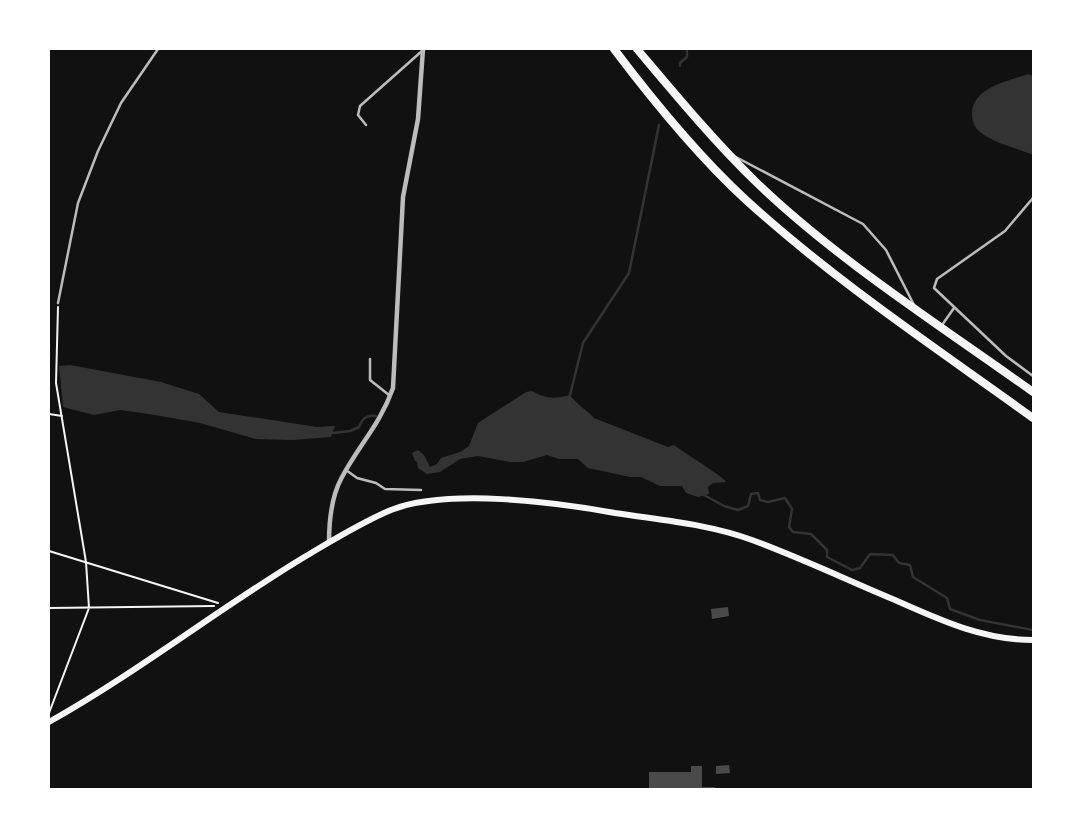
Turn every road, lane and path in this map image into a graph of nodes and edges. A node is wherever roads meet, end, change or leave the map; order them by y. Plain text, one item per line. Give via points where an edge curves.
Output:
1 (158, 49) edge
2 (423, 49) edge
3 (614, 49) edge
4 (638, 49) edge
5 (366, 125) dead end
6 (728, 154) junction
7 (1033, 198) edge
8 (58, 303) joint
9 (914, 306) junction
10 (954, 308) junction
11 (942, 326) junction
12 (370, 359) dead end
13 (1033, 376) edge
14 (1033, 392) edge
15 (390, 396) junction
16 (49, 414) edge
17 (62, 416) junction
18 (1033, 418) edge
19 (346, 470) junction
20 (420, 490) dead end
21 (329, 543) junction
22 (49, 551) edge
23 (86, 562) junction
24 (227, 606) junction
25 (49, 608) edge
26 (89, 608) junction
27 (1033, 640) edge
28 (49, 717) edge
29 (49, 722) edge

1 - 8 lane via 121,103 98,151 78,203
2 - 5 lane via 360,106 358,115
2 - 15 street via 418,119 403,197
3 - 18 highway via 709,164 746,200 832,274
4 - 6 highway
6 - 9 highway via 757,183 837,250
6 - 9 lane via 791,184 862,224 886,250
7 - 10 lane via 1004,232 937,279 934,288
8 - 17 path via 56,382
9 - 11 highway
10 - 11 lane
10 - 13 lane
11 - 14 highway
12 - 15 lane via 370,380
15 - 19 street via 385,412
16 - 17 path
17 - 23 path
19 - 20 lane via 357,478 386,489
19 - 21 street via 330,516
21 - 24 main road
21 - 27 main road via 392,510 442,499 496,499 574,506 734,533 978,634
22 - 23 path
23 - 24 path
23 - 26 path
24 - 26 path
24 - 29 main road via 98,695
25 - 26 path
26 - 28 path via 50,707

